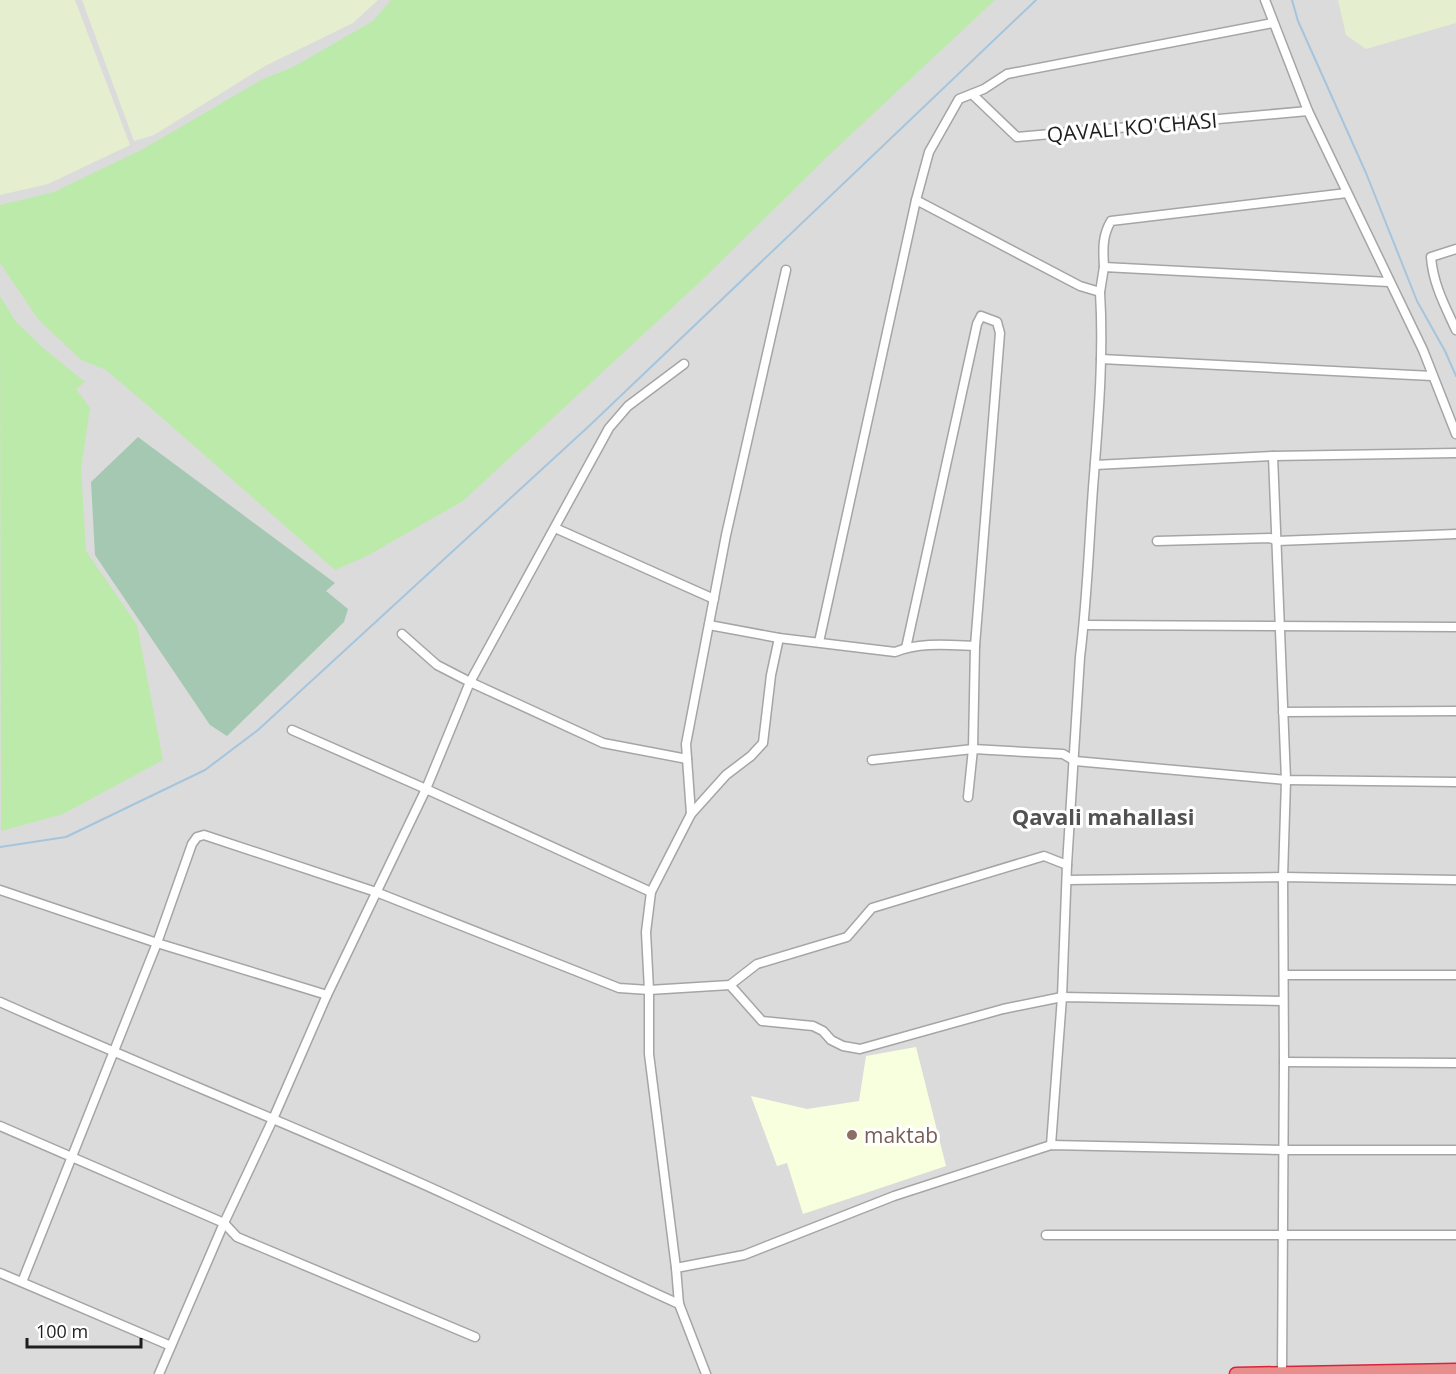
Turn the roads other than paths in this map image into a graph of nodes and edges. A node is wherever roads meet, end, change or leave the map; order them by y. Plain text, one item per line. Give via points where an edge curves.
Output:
1 (1265, 0) edge
2 (1273, 23) junction
3 (972, 94) junction
4 (1308, 111) junction
5 (1347, 194) junction
6 (916, 200) junction
7 (1456, 249) edge
8 (1104, 267) junction
9 (786, 270) dead end
10 (1389, 282) junction
11 (1100, 292) junction
12 (1456, 330) edge
13 (1101, 359) junction
14 (684, 364) dead end
15 (1432, 376) junction
16 (1456, 434) edge
17 (1456, 453) edge
18 (1273, 456) junction
19 (1095, 465) junction
20 (555, 528) junction
21 (1456, 534) edge
22 (1157, 541) dead end
23 (1277, 541) junction
24 (714, 599) junction
25 (1084, 624) junction
26 (709, 625) junction
27 (1280, 627) junction
28 (1456, 627) edge
29 (402, 634) dead end
30 (779, 638) junction
31 (819, 642) junction
32 (975, 646) junction
33 (906, 648) junction
34 (470, 682) junction
35 (1456, 711) edge
36 (1283, 712) junction
37 (292, 730) dead end
38 (973, 749) junction
39 (687, 759) junction
40 (872, 760) dead end
41 (1075, 761) junction
42 (1286, 780) junction
43 (1456, 782) edge
44 (426, 789) junction
45 (968, 797) dead end
46 (691, 814) junction
47 (1067, 865) junction
48 (1283, 877) junction
49 (1067, 880) junction
50 (1456, 880) edge
51 (0, 890) edge
52 (376, 892) junction
53 (651, 892) junction
54 (157, 943) junction
55 (1284, 975) junction
56 (1456, 975) edge
57 (730, 985) junction
58 (649, 990) junction
59 (327, 995) junction
60 (1062, 998) junction
61 (1282, 1001) junction
62 (0, 1002) edge
63 (113, 1053) junction
64 (1284, 1062) junction
65 (1456, 1063) edge
66 (273, 1119) junction
67 (0, 1126) edge
68 (1051, 1145) junction
69 (1283, 1150) junction
70 (1456, 1150) edge
71 (72, 1156) junction
72 (224, 1223) junction
73 (1046, 1234) dead end
74 (1282, 1235) junction
75 (1456, 1235) edge
76 (676, 1268) junction
77 (0, 1273) edge
78 (22, 1282) junction
79 (678, 1304) junction
80 (475, 1337) dead end
81 (171, 1346) junction
82 (1456, 1370) edge
83 (1282, 1373) edge
84 (159, 1374) edge
85 (706, 1374) edge
86 (1236, 1374) edge

1 - 2 street
2 - 3 street via 1007,75
2 - 4 street
3 - 4 street, QAVALI KO'CHASI via 1017,137
3 - 6 street via 959,99 928,152
4 - 5 street
5 - 8 street via 1111,221 1103,244
5 - 10 street
6 - 11 street via 1080,286
6 - 31 street
7 - 12 street via 1431,257 1439,294
8 - 10 street
8 - 11 street
9 - 24 street
10 - 15 street
11 - 13 street
13 - 15 street
13 - 19 street
14 - 20 street via 628,406 609,428
15 - 16 street
17 - 18 street
18 - 19 street
18 - 23 street
19 - 25 street
20 - 24 street
20 - 34 street
21 - 23 street
22 - 23 street
23 - 27 street
24 - 26 street
25 - 27 street
25 - 41 street
26 - 30 street
26 - 39 street via 686,744
27 - 28 street
27 - 36 street
29 - 34 street via 437,665
30 - 31 street
30 - 46 street via 763,743 726,775
31 - 33 street via 895,652
32 - 33 street via 933,644
32 - 33 street via 1000,333 997,322 981,316
32 - 38 street
34 - 39 street via 603,743
34 - 44 street
35 - 36 street
36 - 42 street
37 - 44 street
38 - 40 street
38 - 41 street via 1063,754
38 - 45 street
39 - 46 street
41 - 42 street
41 - 47 street
42 - 43 street
42 - 48 street
44 - 52 street
44 - 53 street
46 - 53 street
47 - 49 street
47 - 57 street via 1044,856 872,908 847,937 757,964
48 - 49 street
48 - 50 street
48 - 55 street
49 - 60 street
51 - 54 street
52 - 54 street via 204,835 192,844
52 - 58 street via 619,988
52 - 59 street
53 - 58 street via 646,932
54 - 59 street
54 - 63 street
55 - 56 street
55 - 61 street
57 - 58 street
57 - 60 street via 762,1021 813,1026 843,1046 860,1048 1003,1009
58 - 76 street via 649,1054
59 - 66 street
60 - 61 street
60 - 68 street
61 - 64 street
62 - 63 street
63 - 66 street
63 - 71 street
64 - 65 street
64 - 69 street
66 - 72 street
66 - 79 street via 449,1196
67 - 71 street
68 - 69 street
68 - 76 street via 894,1196 744,1255
69 - 70 street
69 - 74 street
71 - 72 street
71 - 78 street
72 - 80 street via 237,1237
72 - 81 street
73 - 74 street
74 - 75 street
74 - 83 street
76 - 79 street
77 - 78 street
78 - 81 street
79 - 85 street
81 - 84 street
82 - 83 highway
83 - 86 highway

